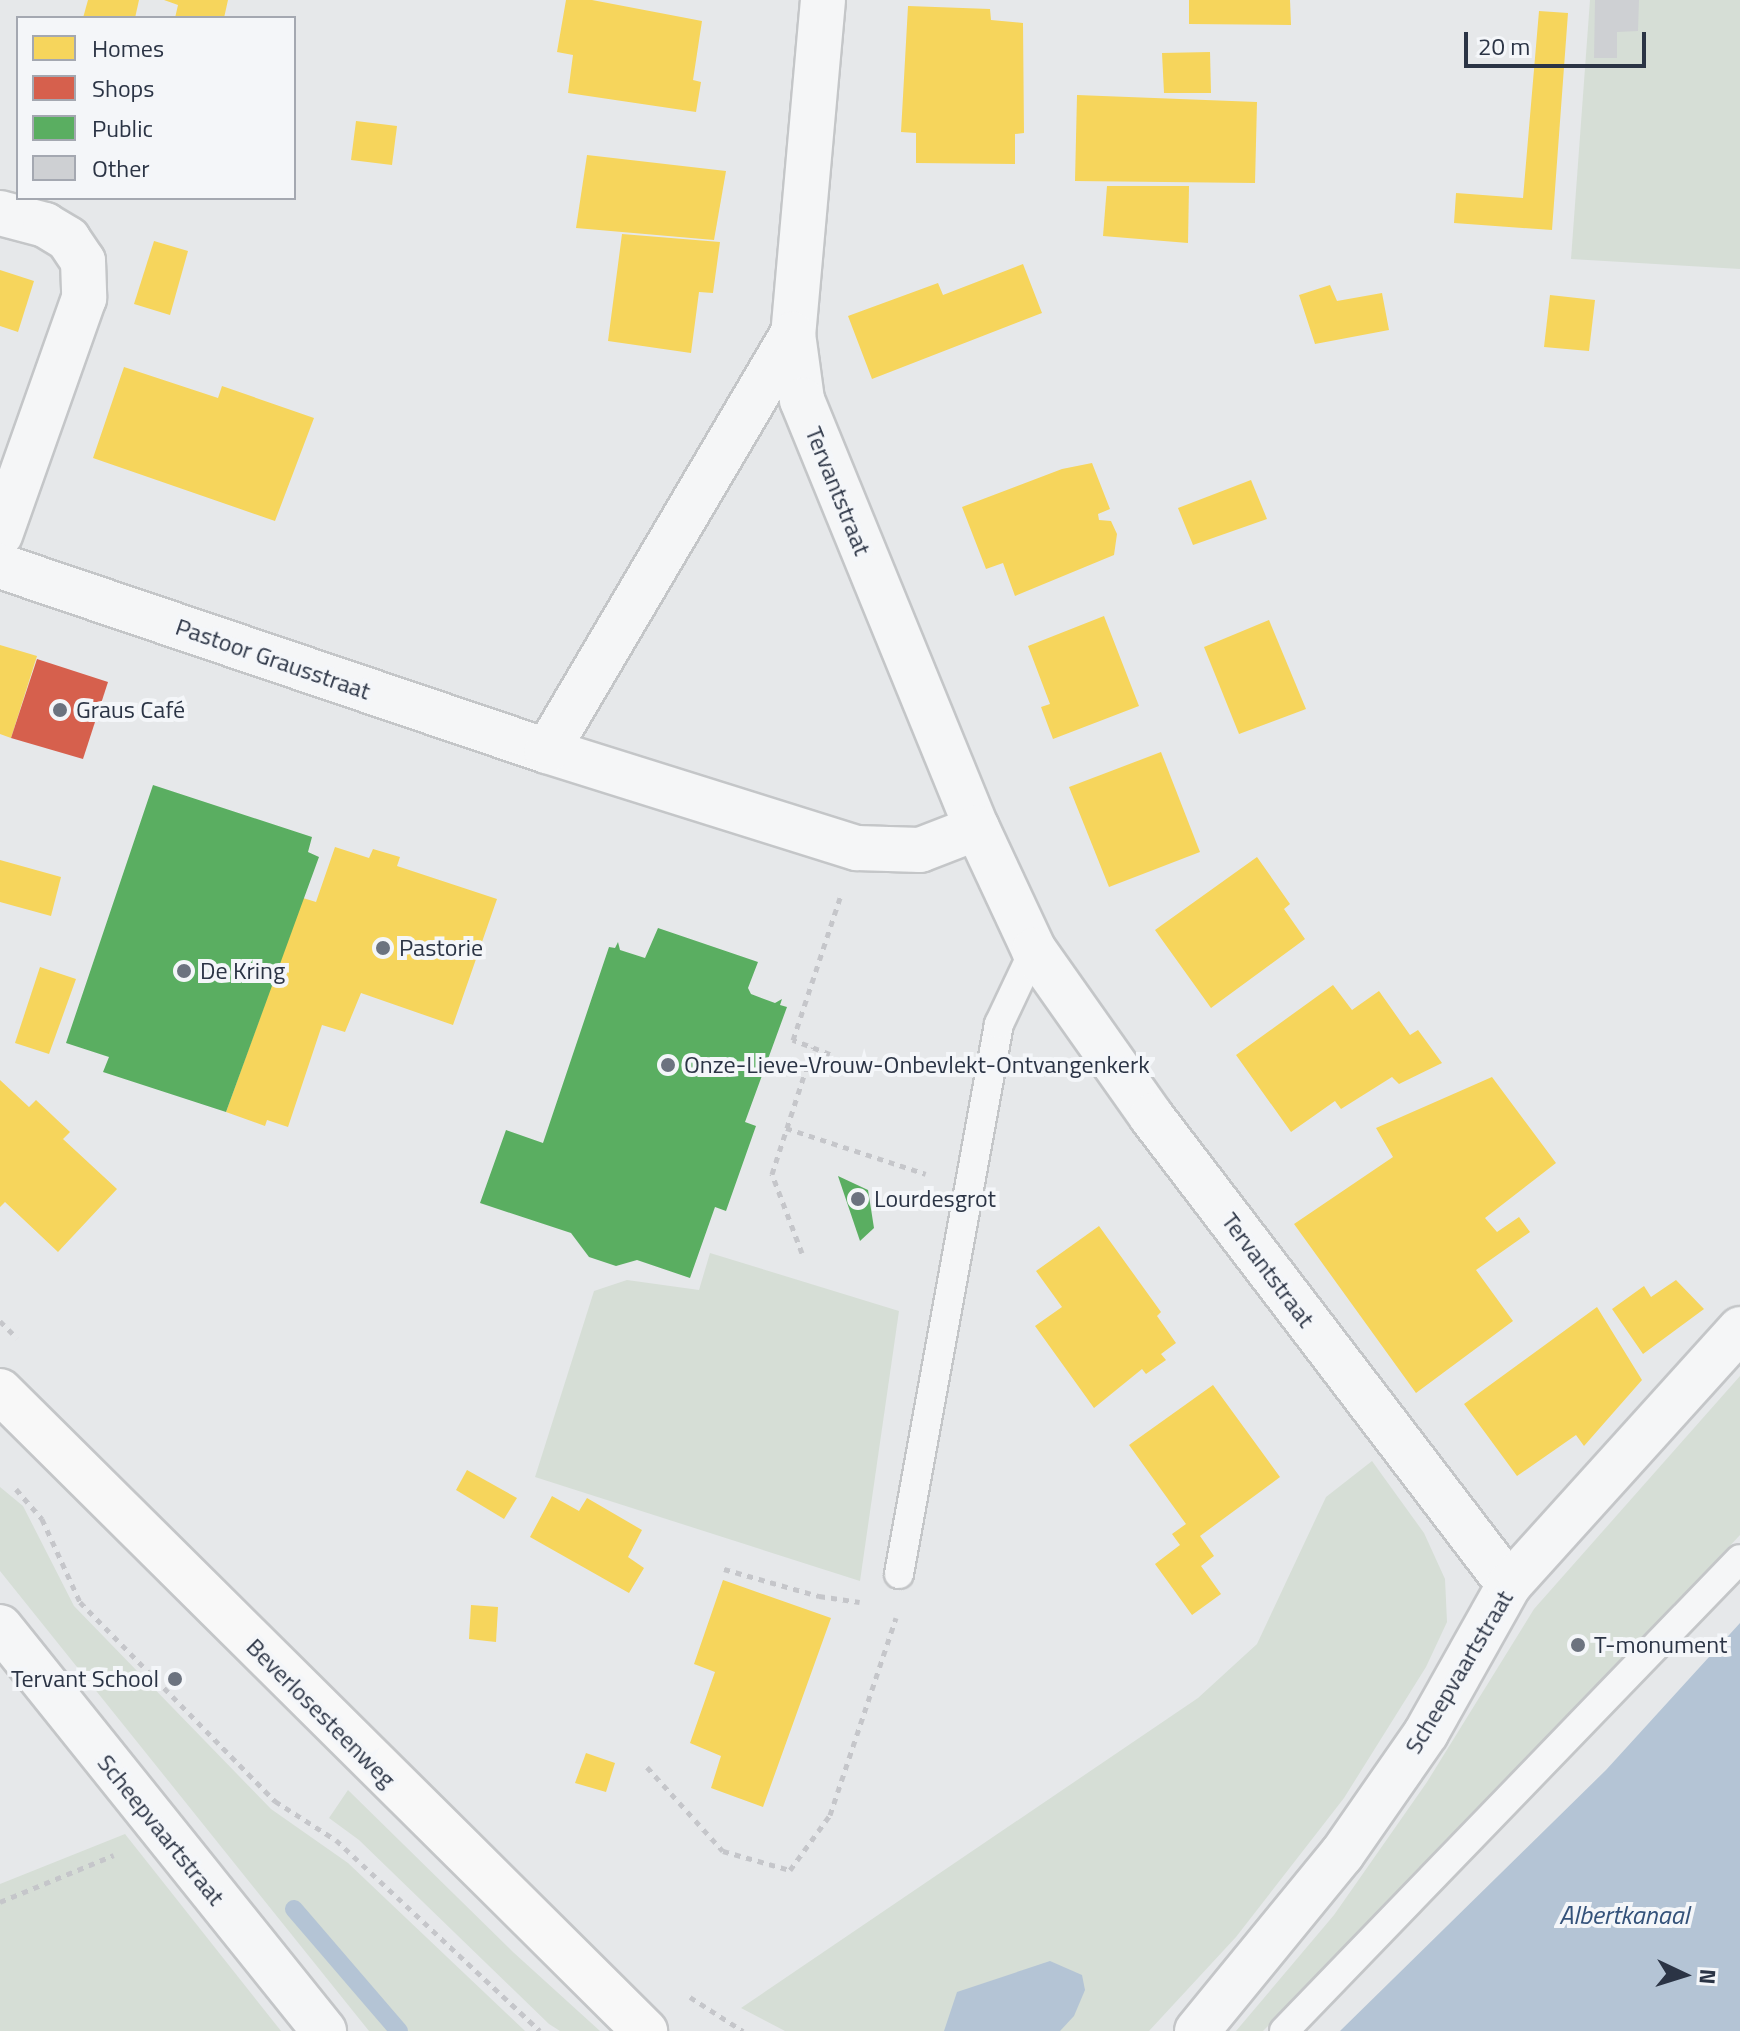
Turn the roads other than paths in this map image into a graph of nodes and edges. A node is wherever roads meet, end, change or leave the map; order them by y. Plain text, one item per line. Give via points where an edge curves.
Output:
1 (823, 0) edge
2 (0, 213) edge
3 (793, 334) junction
4 (0, 535) edge
5 (0, 566) edge
6 (547, 751) junction
7 (977, 828) junction
8 (1034, 950) junction
9 (1740, 1329) edge
10 (0, 1392) edge
11 (1740, 1559) edge
12 (899, 1574) road end
13 (1509, 1585) junction
14 (0, 1627) edge
15 (324, 2031) edge
16 (645, 2031) edge
17 (1197, 2031) edge
18 (1284, 2031) edge

1 - 3 street, Tervantstraat
2 - 4 street via 45,225 68,239 83,261 84,298
3 - 6 street
3 - 7 street, Tervantstraat via 802,400
5 - 6 street, Pastoor Grausstraat
6 - 7 street, Pastoor Grausstraat via 857,848 920,850
7 - 8 street, Tervantstraat
8 - 12 lane via 999,1024
8 - 13 street, Tervantstraat via 1151,1116
9 - 13 street, Scheepvaartstraat
10 - 16 street, Beverlosesteenweg
11 - 18 lane
13 - 17 street, Scheepvaartstraat via 1426,1733 1342,1854
14 - 15 street, Scheepvaartstraat

